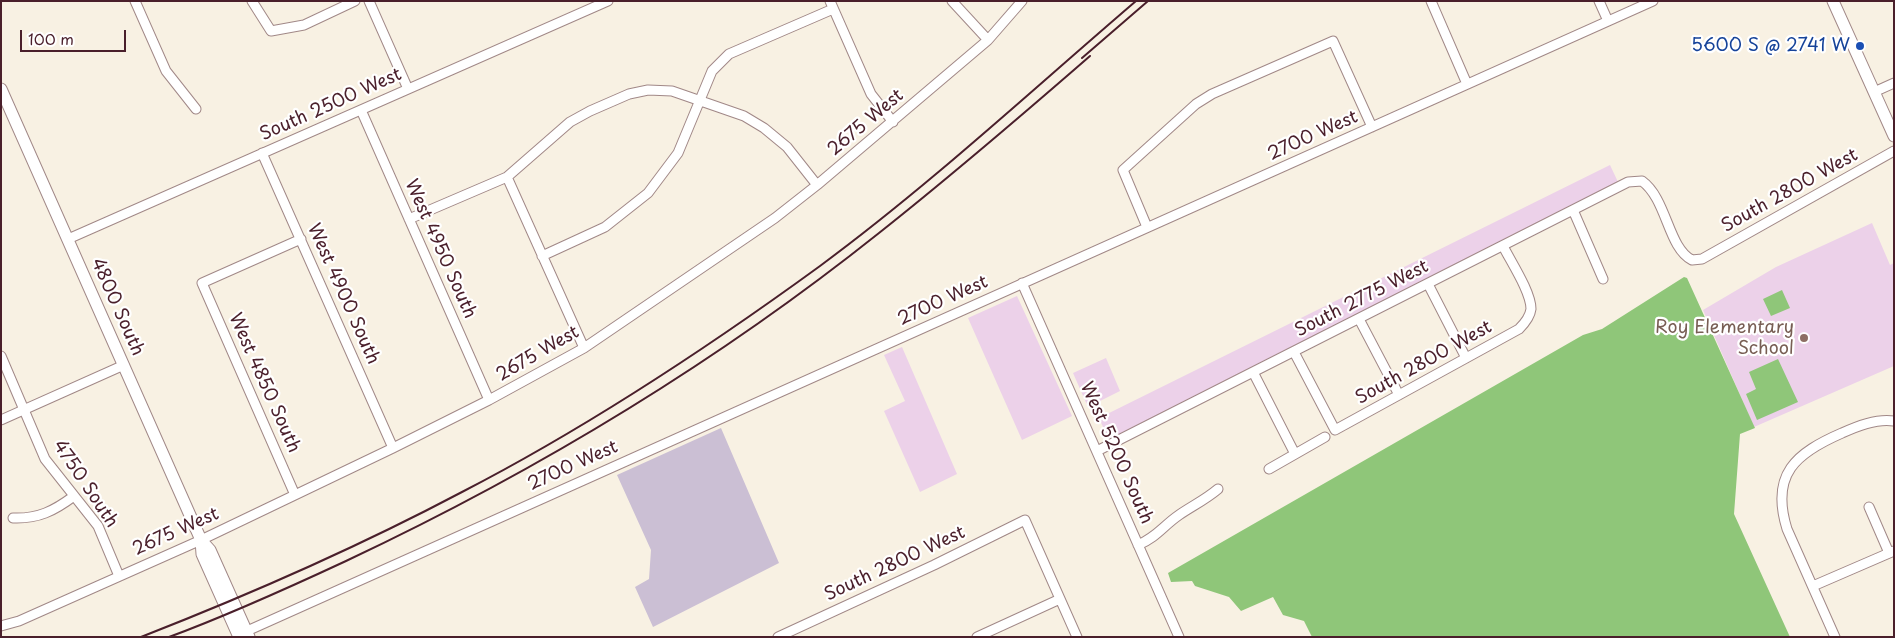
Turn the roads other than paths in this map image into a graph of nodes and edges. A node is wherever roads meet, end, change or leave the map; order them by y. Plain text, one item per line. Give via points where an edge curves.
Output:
1 (135, 1) edge
2 (252, 1) edge
3 (355, 1) edge
4 (369, 1) edge
5 (608, 1) edge
6 (952, 1) edge
7 (1022, 1) edge
8 (1431, 1) edge
9 (1599, 1) edge
10 (1653, 1) edge
11 (1833, 1) edge
12 (831, 5) edge
13 (1608, 21) junction
14 (988, 40) junction
15 (1467, 84) junction
16 (1894, 84) edge
17 (1, 89) edge
18 (408, 89) junction
19 (1874, 92) junction
20 (699, 99) junction
21 (196, 109) dead end
22 (361, 110) junction
23 (893, 122) junction
24 (1372, 127) junction
25 (1894, 136) edge
26 (1894, 151) edge
27 (262, 153) junction
28 (507, 177) junction
29 (1642, 181) joint
30 (817, 185) junction
31 (1573, 210) junction
32 (409, 219) junction
33 (1148, 227) junction
34 (68, 239) junction
35 (301, 239) junction
36 (1503, 246) junction
37 (542, 256) junction
38 (1603, 279) dead end
39 (1022, 283) junction
40 (1428, 284) junction
41 (1360, 318) junction
42 (584, 348) junction
43 (1294, 352) junction
44 (1, 356) edge
45 (1466, 358) junction
46 (124, 365) junction
47 (1253, 372) junction
48 (1399, 395) junction
49 (489, 400) junction
50 (24, 410) junction
51 (1, 420) edge
52 (1894, 421) edge
53 (1325, 437) dead end
54 (393, 448) junction
55 (1097, 451) junction
56 (1296, 454) junction
57 (1269, 469) dead end
58 (1218, 489) dead end
59 (295, 495) junction
60 (74, 496) junction
61 (1869, 507) dead end
62 (13, 518) dead end
63 (201, 540) junction
64 (1138, 544) junction
65 (1891, 552) edge
66 (119, 576) junction
67 (1813, 586) junction
68 (1060, 599) junction
69 (1, 626) edge
70 (246, 635) edge
71 (778, 637) edge
72 (977, 637) edge
73 (1077, 637) edge
74 (1179, 637) edge
75 (1835, 637) edge

1 - 21 street via 166,71
2 - 3 street via 272,31 304,24
4 - 18 street
5 - 18 street, South 2500 West
6 - 14 street
7 - 14 street, 2675 West
8 - 15 street
9 - 13 street
10 - 13 street, 2700 West
11 - 19 main road
12 - 20 street via 729,54 712,71
12 - 23 street via 871,94
13 - 15 street, 2700 West
14 - 23 street, 2675 West
15 - 24 street, 2700 West
16 - 19 street
17 - 34 main road, 4800 South
18 - 22 street, South 2500 West
19 - 25 main road
20 - 28 street via 648,90 629,94 570,122
20 - 30 street via 744,116 764,128 787,147
20 - 37 street via 678,153 648,193 605,227
22 - 27 street, South 2500 West
22 - 32 street, West 4950 South
23 - 30 street, 2675 West
24 - 33 street, 2700 West
24 - 33 street via 1334,41 1212,94 1196,104 1122,170
26 - 29 street, South 2800 West via 1702,259 1692,260 1680,250 1653,189
27 - 34 street, South 2500 West
27 - 35 street, West 4900 South
28 - 32 street
28 - 37 street
29 - 31 street, South 2775 West via 1628,182
30 - 42 street, 2675 West via 776,218
31 - 36 street, South 2775 West
31 - 38 street
32 - 49 street, West 4950 South
33 - 39 street, 2700 West
34 - 46 main road, 4800 South
35 - 54 street, West 4900 South
35 - 59 street, West 4850 South via 202,283
36 - 40 street, South 2775 West
36 - 45 street, South 2800 West via 1529,299 1531,310 1519,329
37 - 42 street
39 - 55 street, West 5200 South
39 - 70 street, 2700 West
40 - 41 street, South 2775 West
40 - 45 street
41 - 43 street, South 2775 West
41 - 48 street
42 - 49 street, 2675 West
43 - 47 street, South 2775 West
43 - 48 street, South 2800 West via 1335,430
44 - 50 street, 4750 South
45 - 48 street, South 2800 West
46 - 50 street
46 - 63 main road, 4800 South
47 - 55 street, South 2775 West
47 - 56 street
49 - 54 street, 2675 West
50 - 51 street
50 - 60 street, 4750 South via 45,459
52 - 67 street via 1857,426 1814,445 1802,454 1786,476 1781,494 1782,512
53 - 56 street
54 - 59 street, 2675 West
55 - 64 street, West 5200 South
56 - 57 street
58 - 64 street via 1179,515 1153,538
59 - 63 street, 2675 West
60 - 62 street via 56,510 31,519
60 - 66 street, 4750 South via 98,526
61 - 65 street
63 - 66 street, 2675 West
63 - 70 main road, 4800 South via 202,554
64 - 74 street, West 5200 South
65 - 67 street
66 - 69 street, 2675 West
67 - 75 street
68 - 71 street, South 2800 West via 1025,520
68 - 72 street
68 - 73 street

